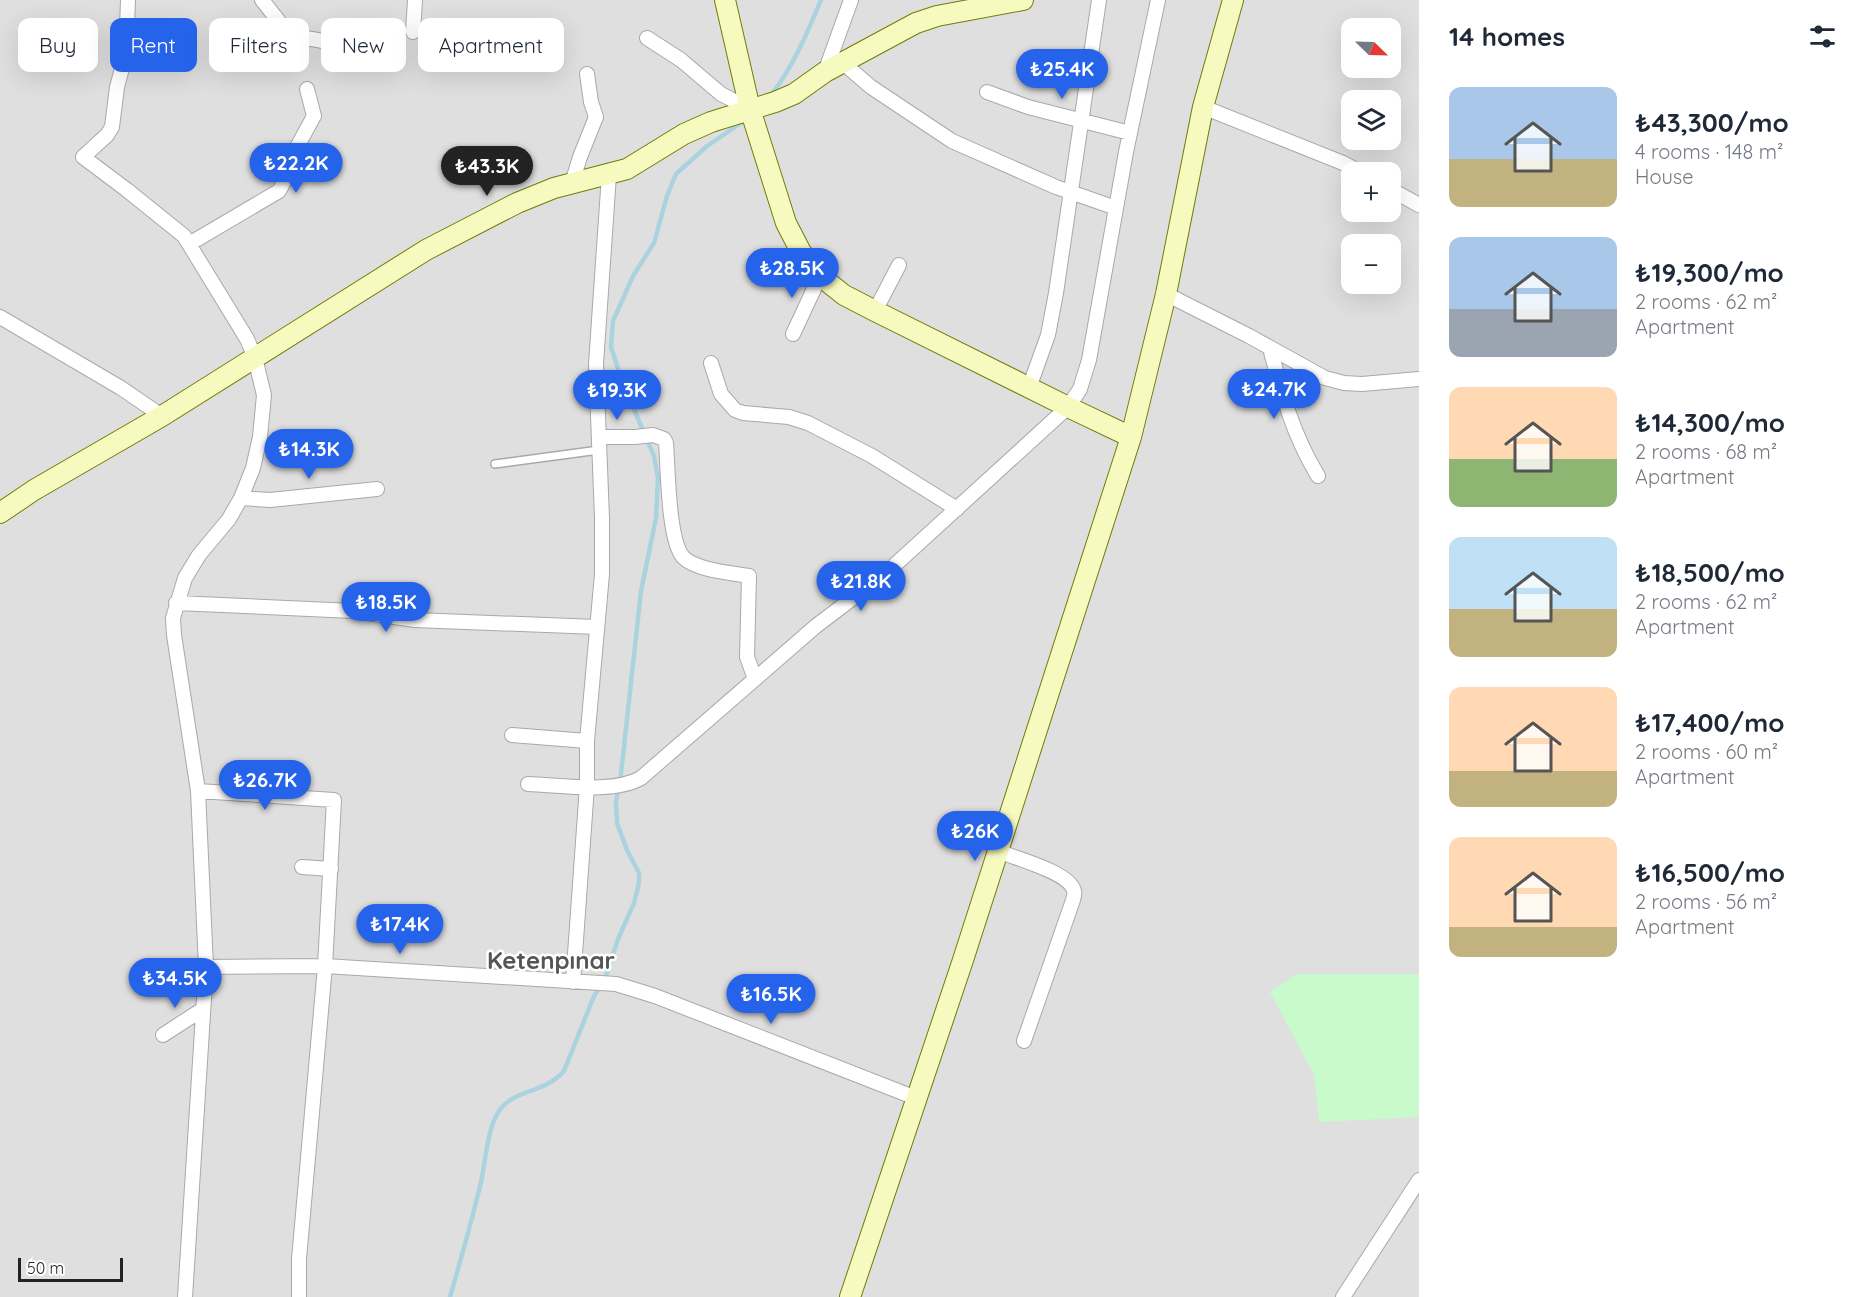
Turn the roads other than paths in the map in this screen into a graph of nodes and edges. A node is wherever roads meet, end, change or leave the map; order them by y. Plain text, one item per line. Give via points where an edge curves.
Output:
1 (128, 0) edge
2 (262, 0) edge
3 (415, 0) edge
4 (725, 0) edge
5 (851, 0) edge
6 (1023, 0) edge
7 (1099, 0) edge
8 (1158, 0) edge
9 (1233, 0) edge
10 (412, 32) dead end
11 (647, 38) dead end
12 (321, 41) edge
13 (843, 63) junction
14 (825, 72) junction
15 (587, 74) dead end
16 (307, 89) dead end
17 (987, 92) dead end
18 (1203, 106) junction
19 (750, 109) junction
20 (1082, 122) junction
21 (1130, 133) junction
22 (1341, 162) edge
23 (609, 175) junction
24 (572, 183) junction
25 (1070, 192) junction
26 (1401, 195) edge
27 (1419, 205) edge
28 (1116, 208) junction
29 (189, 244) junction
30 (899, 265) dead end
31 (820, 276) junction
32 (1166, 294) junction
33 (875, 311) junction
34 (0, 317) edge
35 (793, 334) dead end
36 (1270, 348) junction
37 (255, 358) junction
38 (711, 363) dead end
39 (1419, 379) edge
40 (1029, 388) junction
41 (1068, 407) junction
42 (162, 416) junction
43 (1131, 436) junction
44 (599, 443) junction
45 (495, 464) dead end
46 (1318, 476) dead end
47 (376, 489) dead end
48 (241, 498) junction
49 (957, 509) junction
50 (0, 513) edge
51 (177, 603) junction
52 (597, 627) junction
53 (755, 679) junction
54 (512, 735) dead end
55 (587, 741) junction
56 (528, 784) dead end
57 (587, 786) junction
58 (198, 791) junction
59 (998, 851) junction
60 (302, 867) dead end
61 (331, 869) junction
62 (325, 966) junction
63 (206, 967) junction
64 (573, 982) junction
65 (203, 1009) junction
66 (163, 1035) dead end
67 (1024, 1041) dead end
68 (916, 1098) junction
69 (1419, 1180) edge
70 (185, 1297) edge
71 (299, 1297) edge
72 (850, 1297) edge
73 (1342, 1297) edge

1 - 29 street via 126,54 112,127 83,157 184,236
2 - 12 street via 288,33
3 - 10 street
4 - 19 street
5 - 14 street
6 - 13 street via 916,23
7 - 20 street
8 - 21 street
9 - 18 street
11 - 19 street via 721,94
13 - 14 street
13 - 25 street via 871,87 952,141
14 - 19 street via 794,94
15 - 24 street via 596,117
16 - 29 street via 314,116 279,191
17 - 20 street
18 - 22 street
18 - 32 street
19 - 23 street via 684,134 627,169
19 - 31 street via 786,223 801,252
20 - 21 street
20 - 25 street
21 - 28 street
23 - 24 street
23 - 44 street via 596,364
24 - 37 street via 517,203 426,250
25 - 28 street
25 - 40 street via 1048,335
26 - 27 street
28 - 41 street via 1089,360 1080,389
29 - 37 street
30 - 33 street
31 - 33 street via 844,295
31 - 35 street
32 - 36 street
32 - 43 street
33 - 40 street
34 - 42 street
36 - 39 street via 1326,378 1344,383
36 - 46 street via 1291,423
37 - 42 street
37 - 48 street via 264,395 261,437
38 - 49 street via 721,394 735,410 808,423 872,456
40 - 41 street
41 - 43 street
41 - 49 street
42 - 50 street
43 - 59 street
44 - 45 lane
44 - 52 street via 602,574
44 - 53 street via 652,435 664,439 676,543 683,557 695,565 749,576 747,657
47 - 48 street via 270,500
48 - 51 street via 199,555 185,578
49 - 53 street via 886,573
51 - 52 street via 353,610 415,620
51 - 58 street via 174,635
52 - 55 street
53 - 57 street via 641,778 611,787
54 - 55 street
55 - 57 street
56 - 57 street
57 - 64 street
58 - 61 street via 334,800
58 - 63 street
59 - 67 street via 1058,874 1074,890
59 - 68 street
60 - 61 street
61 - 62 street
62 - 63 street
62 - 64 street
62 - 71 street
63 - 65 street
64 - 68 street via 616,984 655,996
65 - 66 street
65 - 70 street
68 - 72 street
69 - 73 street

